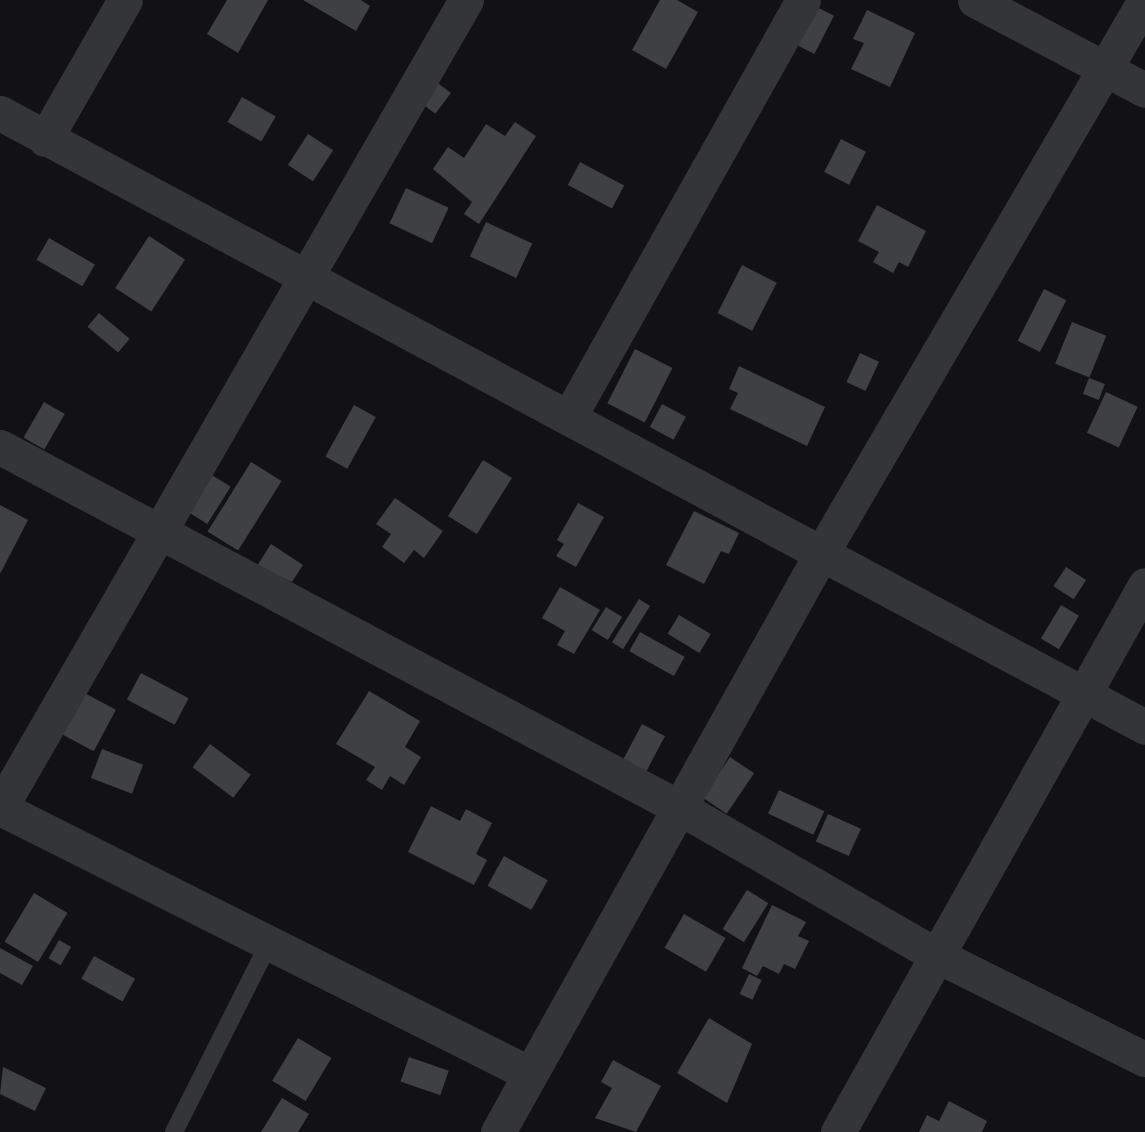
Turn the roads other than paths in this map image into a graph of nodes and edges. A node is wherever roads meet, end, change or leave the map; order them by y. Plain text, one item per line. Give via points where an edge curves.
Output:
1 (125, 0) edge
2 (466, 0) edge
3 (803, 0) edge
4 (975, 0) edge
5 (1145, 0) edge
6 (1101, 67) junction
7 (1145, 90) edge
8 (0, 113) edge
9 (45, 139) junction
10 (306, 280) junction
11 (569, 417) junction
12 (0, 447) edge
13 (163, 530) junction
14 (821, 554) junction
15 (1145, 585) edge
16 (1083, 694) junction
17 (1145, 727) edge
18 (0, 808) edge
19 (682, 809) junction
20 (269, 943) junction
21 (936, 955) junction
22 (1145, 1059) edge
23 (528, 1073) junction
24 (174, 1132) edge
25 (498, 1132) edge
26 (838, 1132) edge

1 - 9 street
2 - 10 street
3 - 11 street
4 - 6 street
5 - 6 street
6 - 7 street
6 - 14 street
8 - 9 street
9 - 10 street
10 - 11 street
10 - 13 street
11 - 14 street
12 - 13 street
13 - 18 street
13 - 19 street
14 - 16 street
14 - 19 street
15 - 16 street
16 - 17 street
16 - 21 street
18 - 20 street
19 - 21 street
19 - 23 street
20 - 23 street
20 - 24 lane
21 - 22 street
21 - 26 street
23 - 25 street

